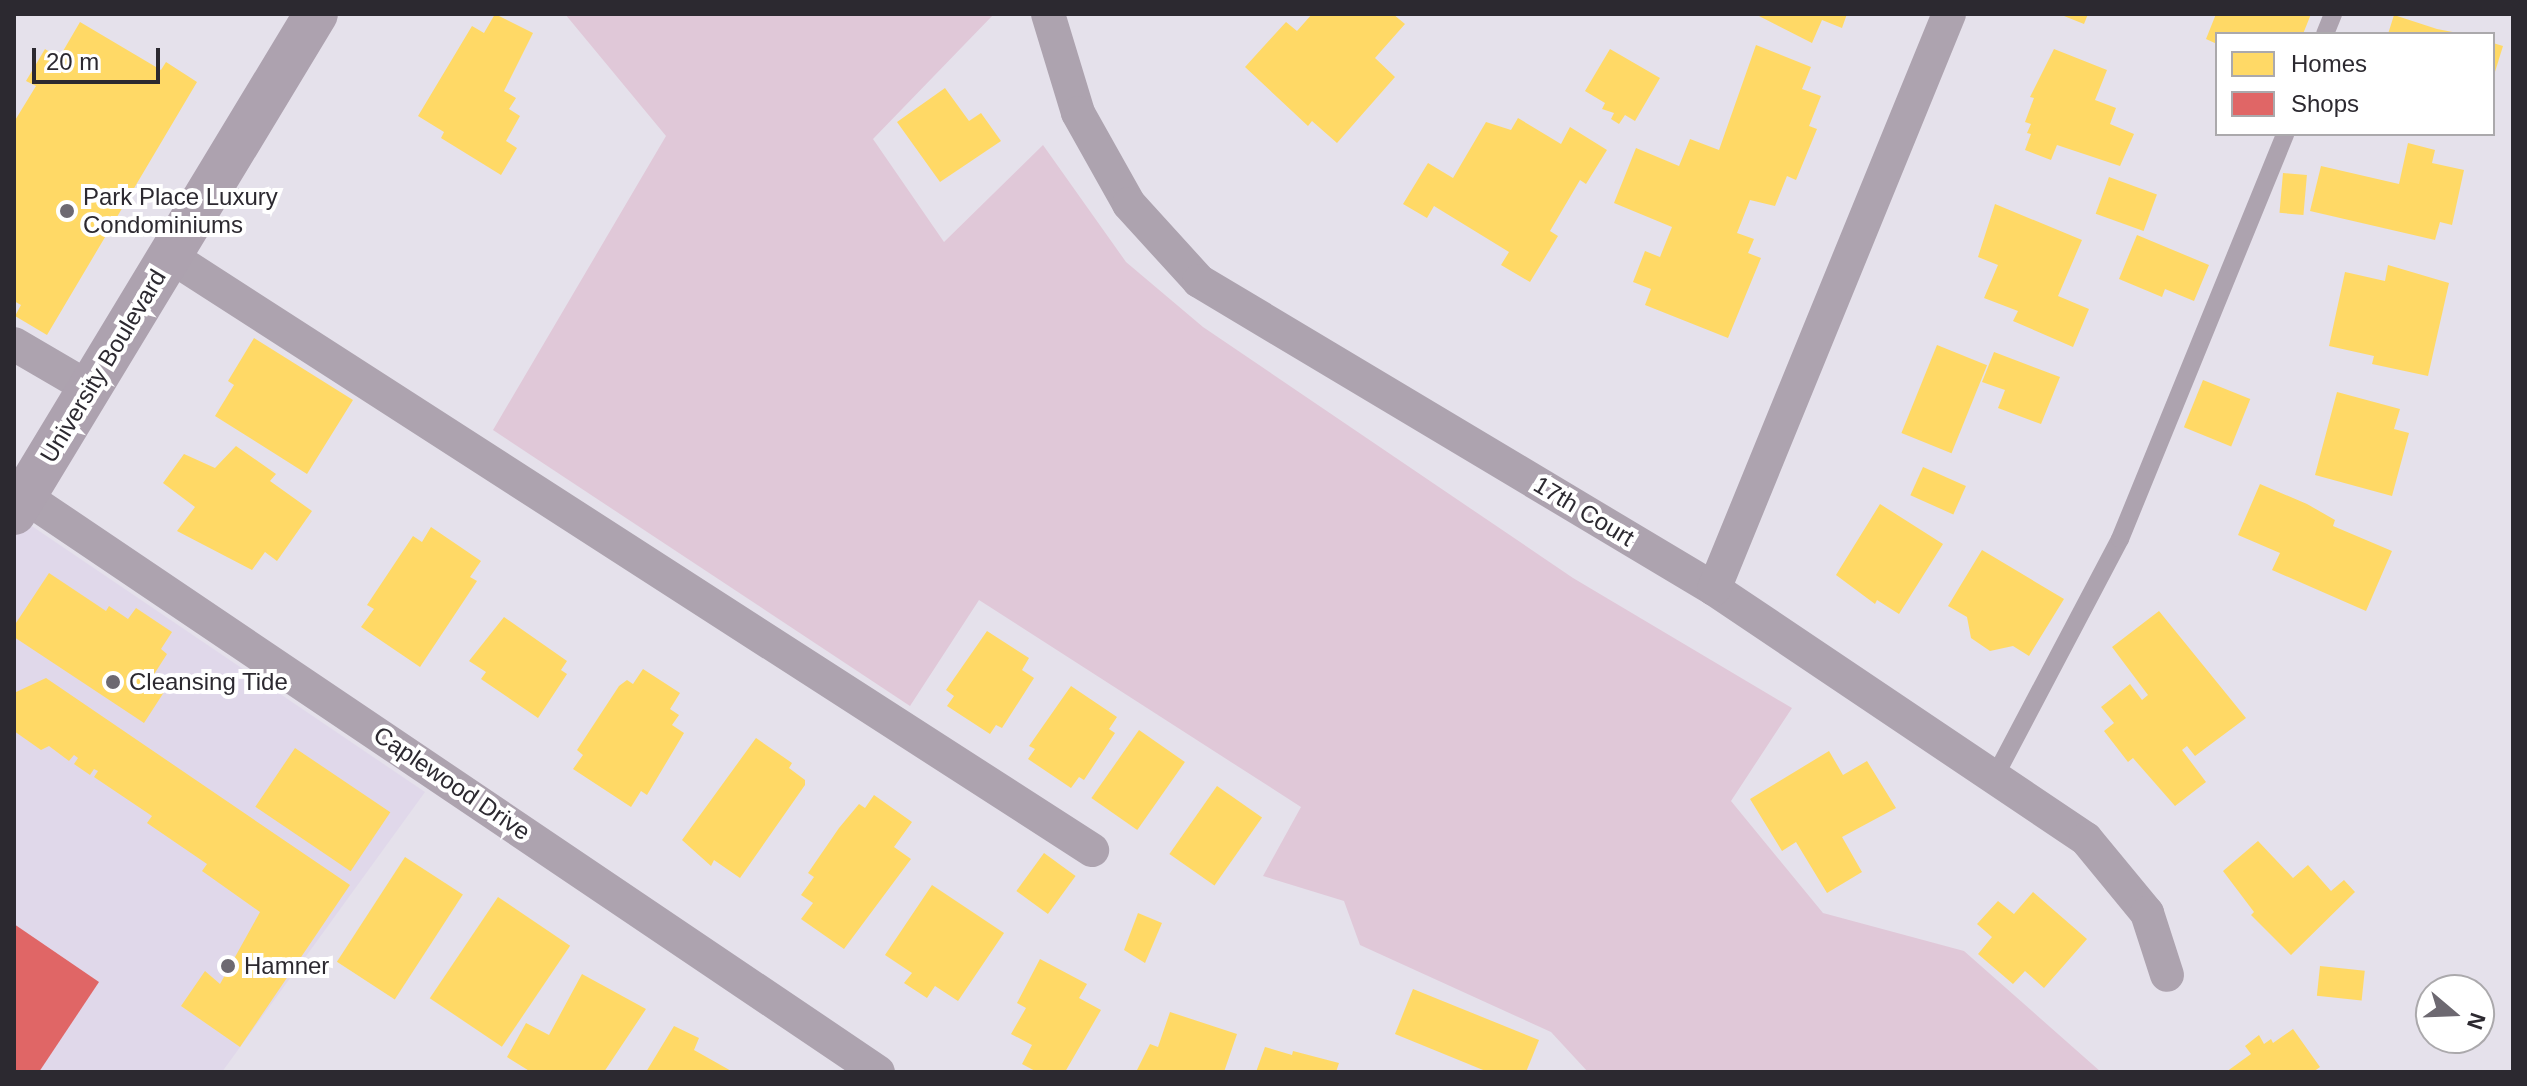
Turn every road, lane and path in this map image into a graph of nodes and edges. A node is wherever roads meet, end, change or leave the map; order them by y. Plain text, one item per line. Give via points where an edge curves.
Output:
1 (316, 14) edge
2 (1048, 14) edge
3 (1949, 14) edge
4 (2284, 136) edge
5 (170, 256) junction
6 (14, 344) edge
7 (91, 389) junction
8 (19, 505) edge
9 (1714, 589) junction
10 (1994, 778) junction
11 (1092, 850) dead end
12 (2167, 975) dead end
13 (878, 1072) edge

1 - 5 main road, University Boulevard
2 - 9 street, 17th Court via 1078,113 1129,204 1199,281
3 - 9 street
4 - 10 lane via 2120,539
5 - 7 main road, University Boulevard
5 - 11 street
6 - 7 street
7 - 8 main road, University Boulevard
8 - 13 street, Caplewood Drive
9 - 10 street, 17th Court
10 - 12 street, 17th Court via 2086,839 2147,913

